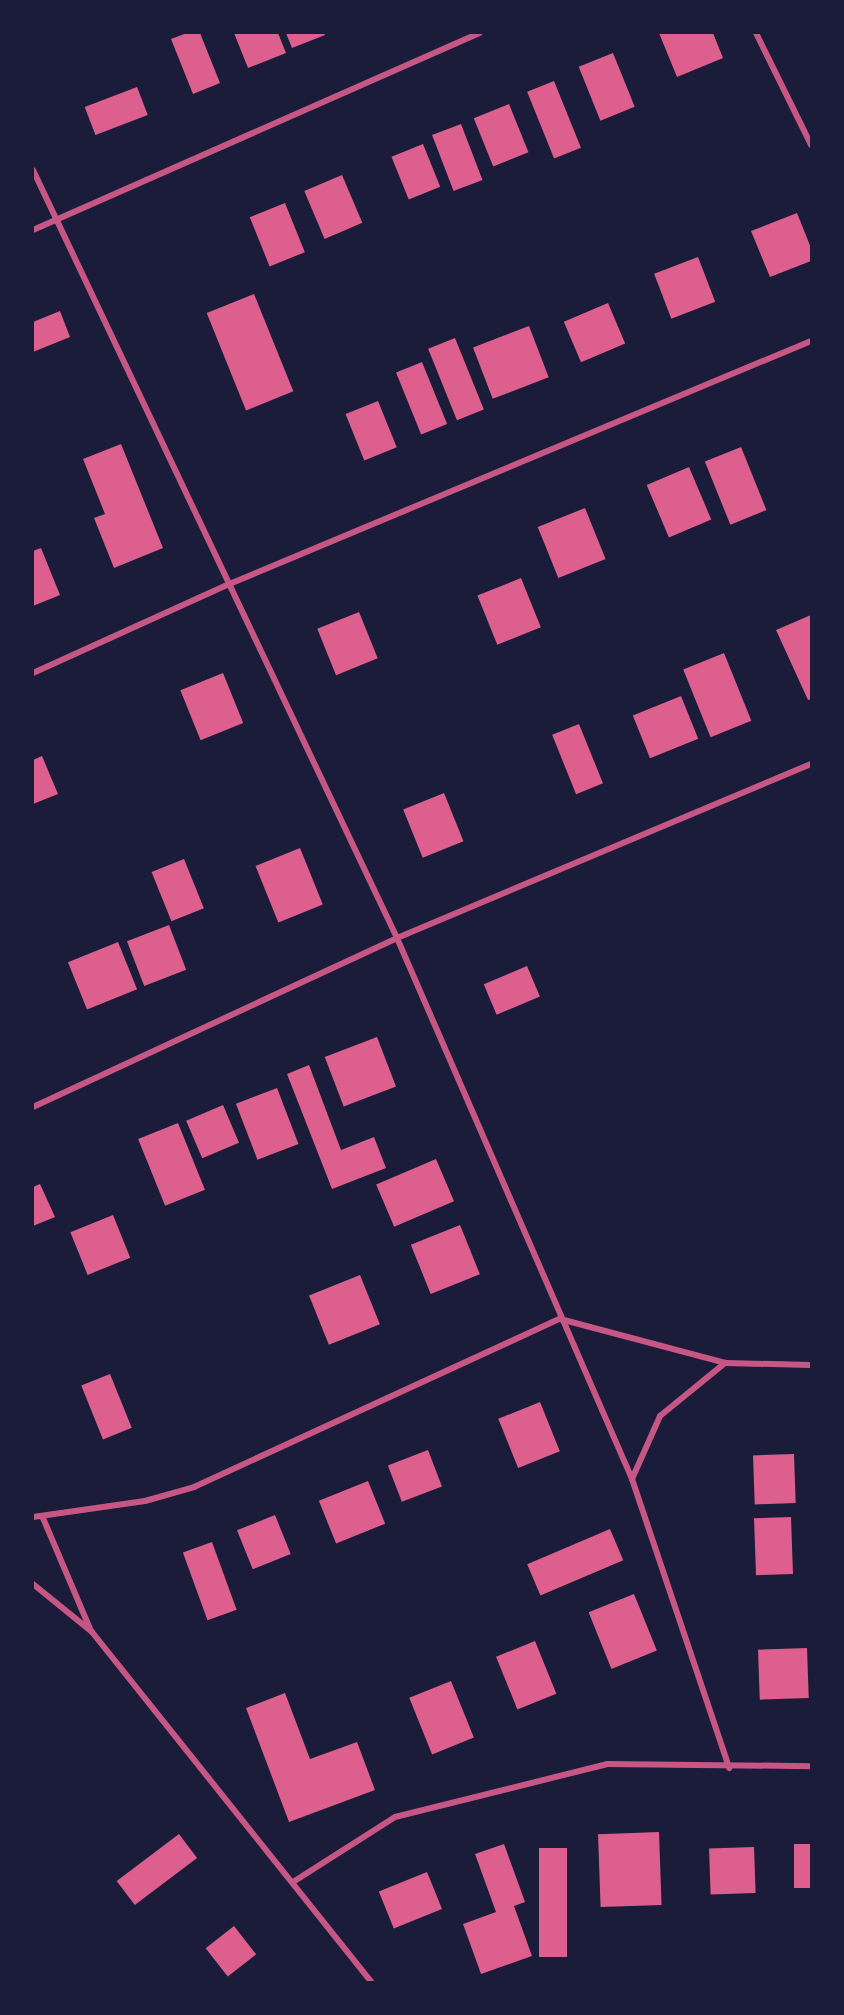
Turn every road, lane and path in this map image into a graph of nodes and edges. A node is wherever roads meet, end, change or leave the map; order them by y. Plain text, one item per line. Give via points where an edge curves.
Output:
1 (480, 33) edge
2 (756, 33) edge
3 (811, 145) edge
4 (33, 170) edge
5 (55, 220) junction
6 (33, 230) edge
7 (811, 340) edge
8 (227, 585) junction
9 (33, 673) edge
10 (811, 764) edge
11 (397, 938) junction
12 (33, 1107) edge
13 (560, 1319) junction
14 (725, 1363) junction
15 (811, 1365) edge
16 (632, 1479) junction
17 (33, 1517) edge
18 (43, 1518) junction
19 (33, 1584) edge
20 (92, 1632) junction
21 (811, 1766) edge
22 (729, 1768) junction
23 (293, 1882) junction
24 (371, 1982) edge

1 - 5 street
2 - 3 street
4 - 5 street
5 - 6 street
5 - 8 street
7 - 8 street
8 - 9 street
8 - 11 street
10 - 11 street
11 - 12 street
11 - 13 street
13 - 14 street
13 - 16 street
13 - 18 street via 194,1487 145,1501
14 - 15 street
14 - 16 street via 660,1416
16 - 22 street
17 - 18 street
18 - 20 street
19 - 20 street
20 - 23 street
21 - 22 street
22 - 23 street via 607,1764 396,1817
23 - 24 street

